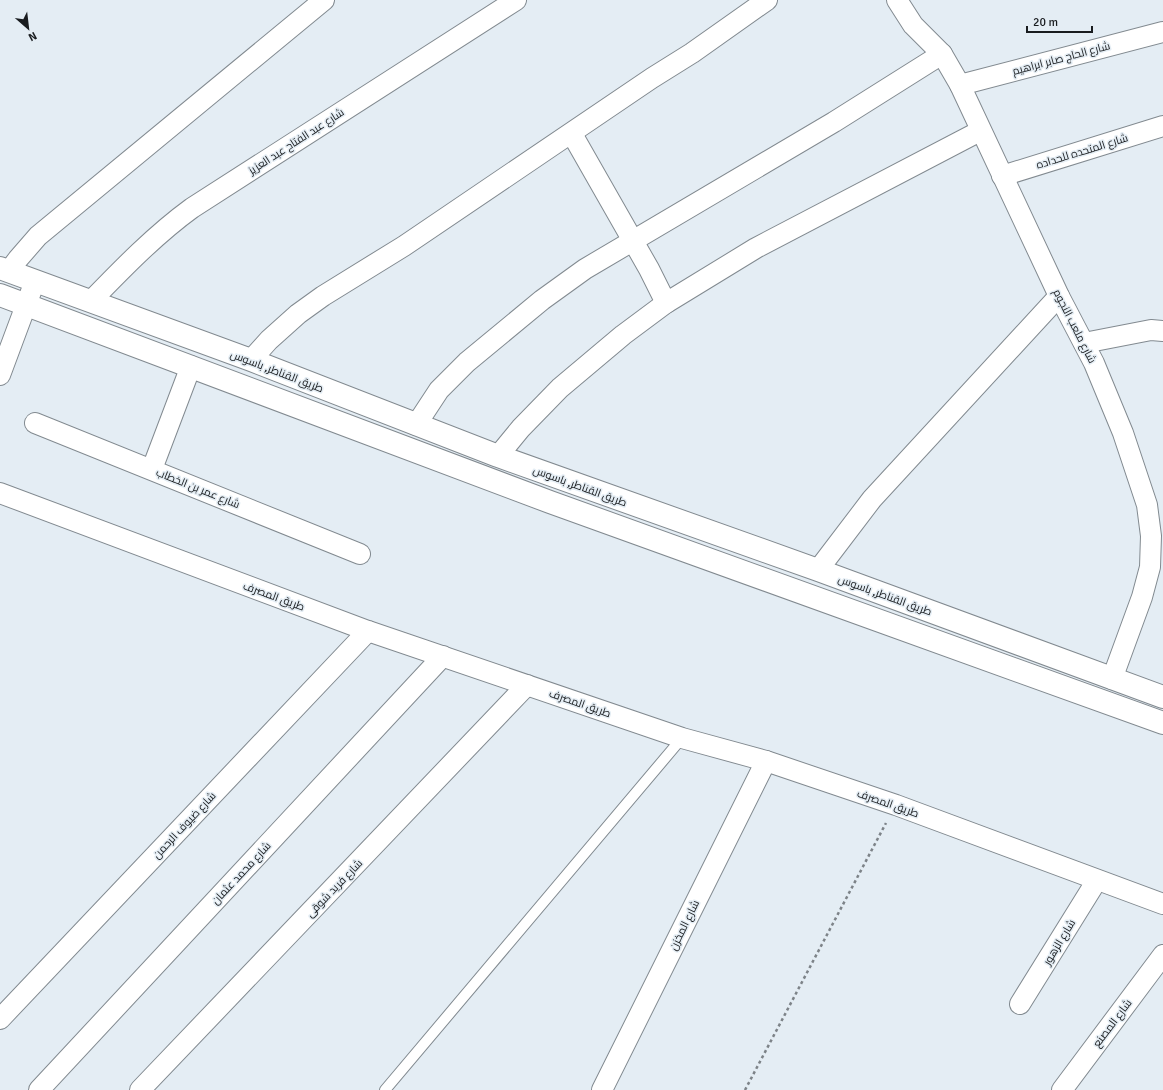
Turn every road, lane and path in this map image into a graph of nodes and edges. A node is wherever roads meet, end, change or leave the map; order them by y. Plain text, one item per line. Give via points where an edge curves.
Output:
1 (324, 0) edge
2 (516, 0) edge
3 (767, 0) edge
4 (897, 0) edge
5 (1163, 32) edge
6 (942, 54) junction
7 (960, 85) junction
8 (1163, 126) edge
9 (980, 131) junction
10 (572, 134) junction
11 (1002, 176) junction
12 (632, 240) junction
13 (4, 270) edge
14 (35, 280) junction
15 (0, 294) edge
16 (1059, 296) junction
17 (91, 301) junction
18 (666, 303) junction
19 (26, 304) junction
20 (1163, 331) edge
21 (1084, 343) junction
22 (251, 360) junction
23 (191, 366) junction
24 (0, 375) edge
25 (35, 423) dead end
26 (416, 425) junction
27 (498, 456) junction
28 (152, 469) junction
29 (0, 493) edge
30 (1155, 505) edge
31 (360, 554) dead end
32 (818, 570) junction
33 (368, 631) junction
34 (443, 656) junction
35 (1112, 679) junction
36 (527, 685) junction
37 (1163, 697) edge
38 (1163, 723) edge
39 (682, 738) junction
40 (766, 761) junction
41 (896, 805) junction
42 (1097, 880) junction
43 (1163, 904) edge
44 (1163, 955) edge
45 (1020, 1004) dead end
46 (0, 1019) edge
47 (38, 1090) edge
48 (140, 1090) edge
49 (385, 1090) edge
50 (602, 1090) edge
51 (745, 1090) edge
52 (1062, 1090) edge

1 - 13 street via 38,236
2 - 17 street, شارع عبد الفتاح عبد العزيز via 192,208 144,247
3 - 10 street
4 - 6 street, شارع ملعب النجوم via 913,25
5 - 7 street, شارع الحاج صابر ابراهيم
6 - 7 street, شارع ملعب النجوم
6 - 12 street via 834,122
7 - 9 street, شارع ملعب النجوم
8 - 11 street, شارع المتحده للحداده
9 - 11 street, شارع ملعب النجوم
9 - 18 street via 756,248
10 - 12 street
10 - 22 street via 298,314
11 - 16 street, شارع ملعب النجوم
12 - 18 street
12 - 26 street via 542,300 467,362 440,390
13 - 14 main road, طريق القناطر, باسوس
14 - 17 main road, طريق القناطر, باسوس
14 - 19 street
15 - 19 main road
16 - 21 street, شارع ملعب النجوم
16 - 32 street via 872,499
17 - 22 main road, طريق القناطر, باسوس
18 - 27 street via 560,388
19 - 23 main road
19 - 24 street
20 - 21 street via 1151,330
21 - 30 street, شارع ملعب النجوم
22 - 26 main road, طريق القناطر, باسوس
23 - 28 street
23 - 38 main road via 543,499
25 - 28 street, شارع عمر بن الخطاب
26 - 27 main road, طريق القناطر, باسوس
27 - 32 main road, طريق القناطر, باسوس
28 - 31 street, شارع عمر بن الخطاب
29 - 33 street, طريق المصرف
30 - 35 street, شارع ملعب النجوم via 1150,567 1142,597
32 - 35 main road, طريق القناطر, باسوس
33 - 34 street, طريق المصرف
33 - 46 street, شارع ضيوف الرحمن
34 - 36 street, طريق المصرف
34 - 47 street, شارع محمد عثمان
35 - 37 main road, طريق القناطر, باسوس
36 - 39 street, طريق المصرف
36 - 48 street, شارع فريد شوقى
39 - 40 street, طريق المصرف
39 - 49 lane
40 - 41 street, طريق المصرف
40 - 50 street, شارع المخزن
41 - 42 street, طريق المصرف
41 - 51 path
42 - 43 street, طريق المصرف
42 - 45 street, شارع الزهور
44 - 52 street, شارع المصنع

